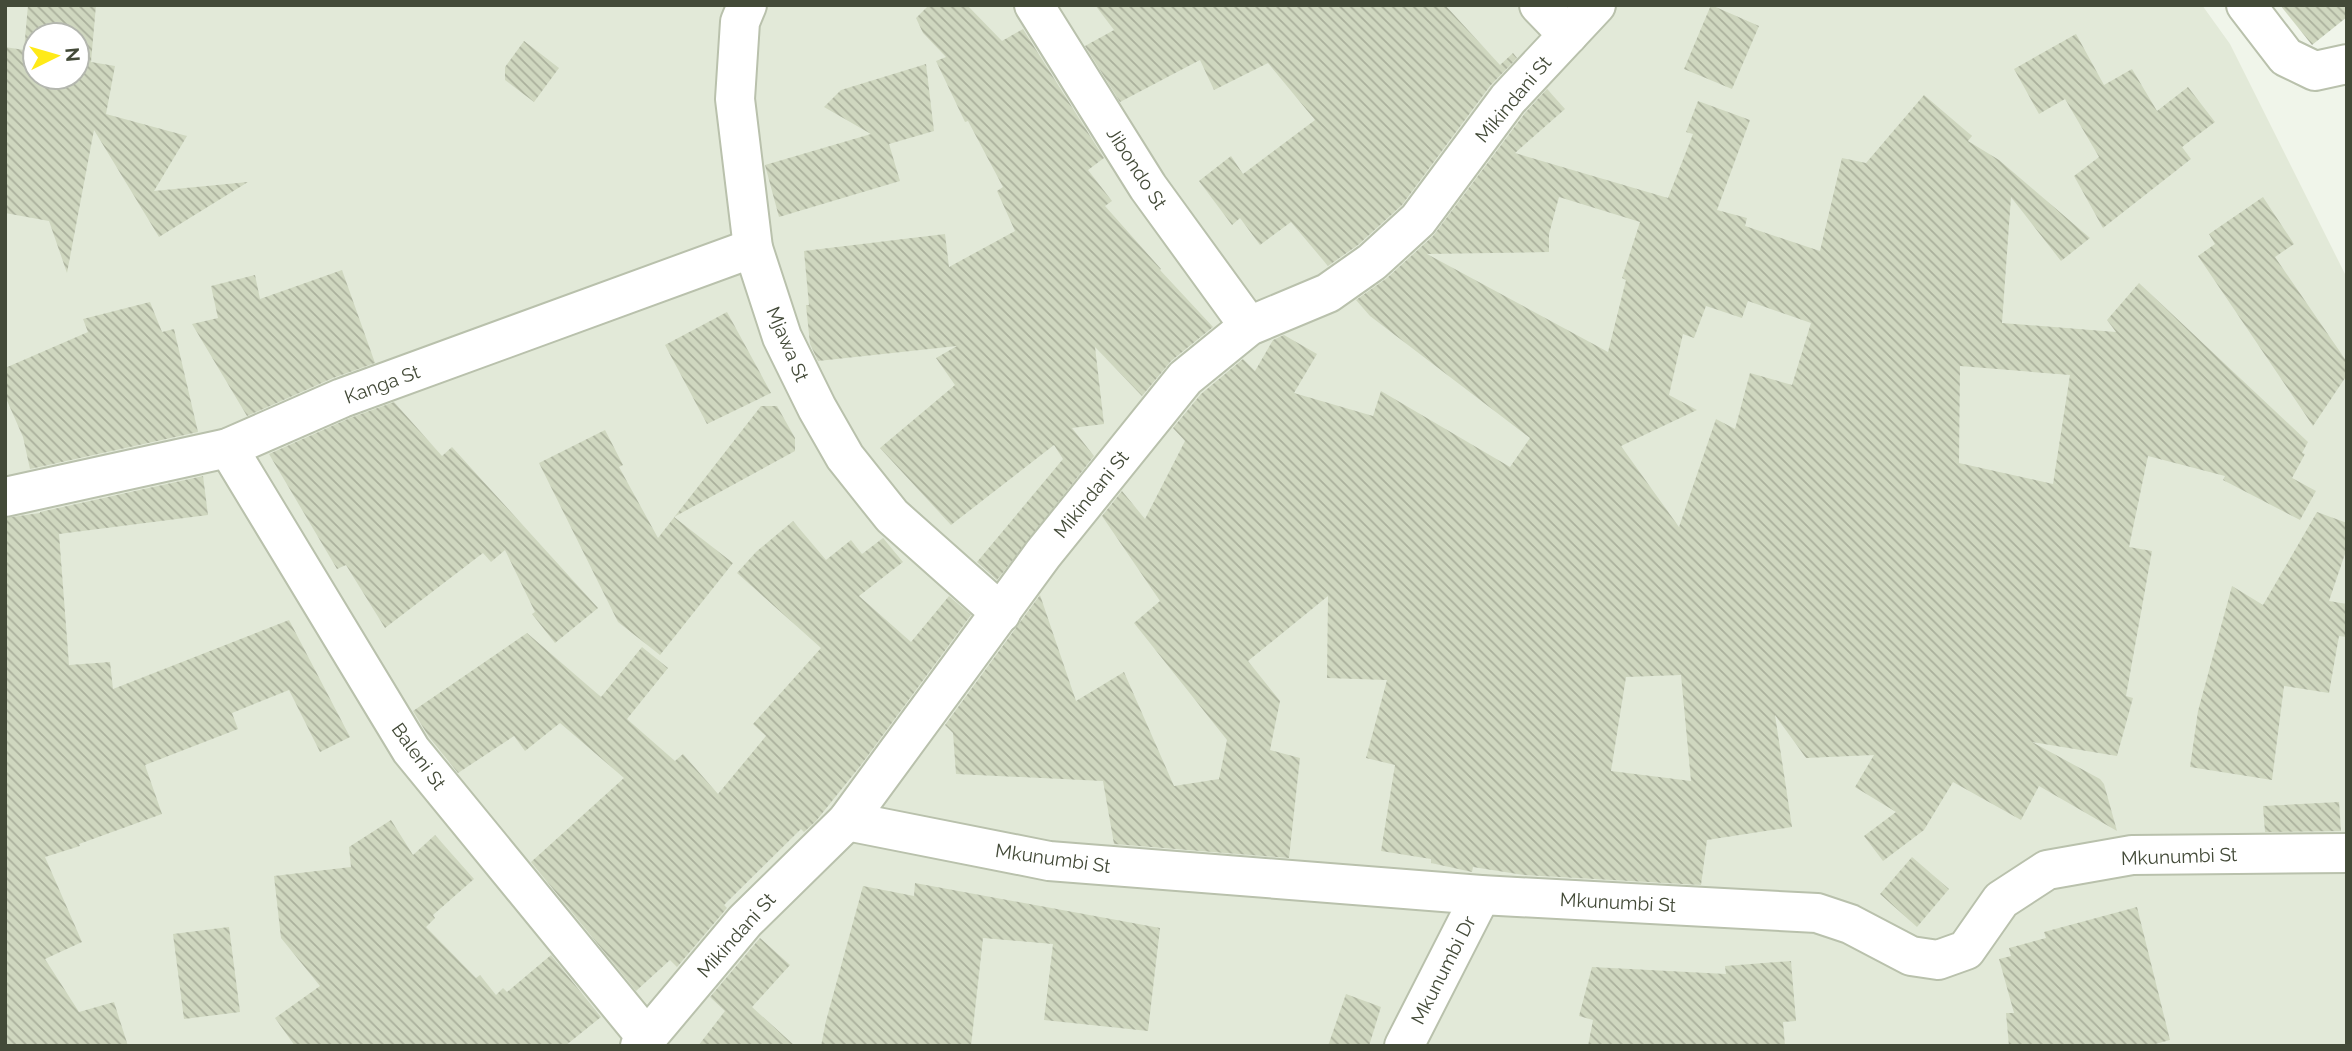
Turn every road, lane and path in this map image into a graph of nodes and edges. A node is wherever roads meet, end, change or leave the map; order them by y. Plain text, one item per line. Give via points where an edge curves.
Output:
1 (747, 5) edge
2 (1034, 5) edge
3 (1539, 5) edge
4 (1596, 5) edge
5 (2246, 5) edge
6 (1568, 36) junction
7 (2347, 64) edge
8 (753, 247) junction
9 (1249, 326) junction
10 (228, 448) junction
11 (5, 497) edge
12 (1001, 613) junction
13 (847, 821) junction
14 (2347, 853) edge
15 (1481, 895) junction
16 (644, 1042) edge
17 (1404, 1046) edge

1 - 8 street, Mjawa St via 740,22 735,99
2 - 9 street, Jibondo St via 1148,187
3 - 6 street
4 - 6 street, Mikindani St
5 - 7 street via 2286,57 2315,71
6 - 9 street, Mikindani St via 1508,99 1418,220 1372,262 1328,293
8 - 10 street, Kanga St via 342,398
8 - 12 street, Mjawa St via 782,337 845,457 892,516
9 - 12 street, Mikindani St via 1185,378
10 - 11 street, Kanga St
10 - 16 street, Baleni St via 411,750
12 - 13 street, Mikindani St
13 - 15 street, Mkunumbi St via 1049,861
13 - 16 street, Mikindani St via 745,921
14 - 15 street, Mkunumbi St via 2132,855 2047,870 2001,900 1966,950 1938,960 1911,956 1850,924 1816,913
15 - 17 street, Mkunumbi Dr

